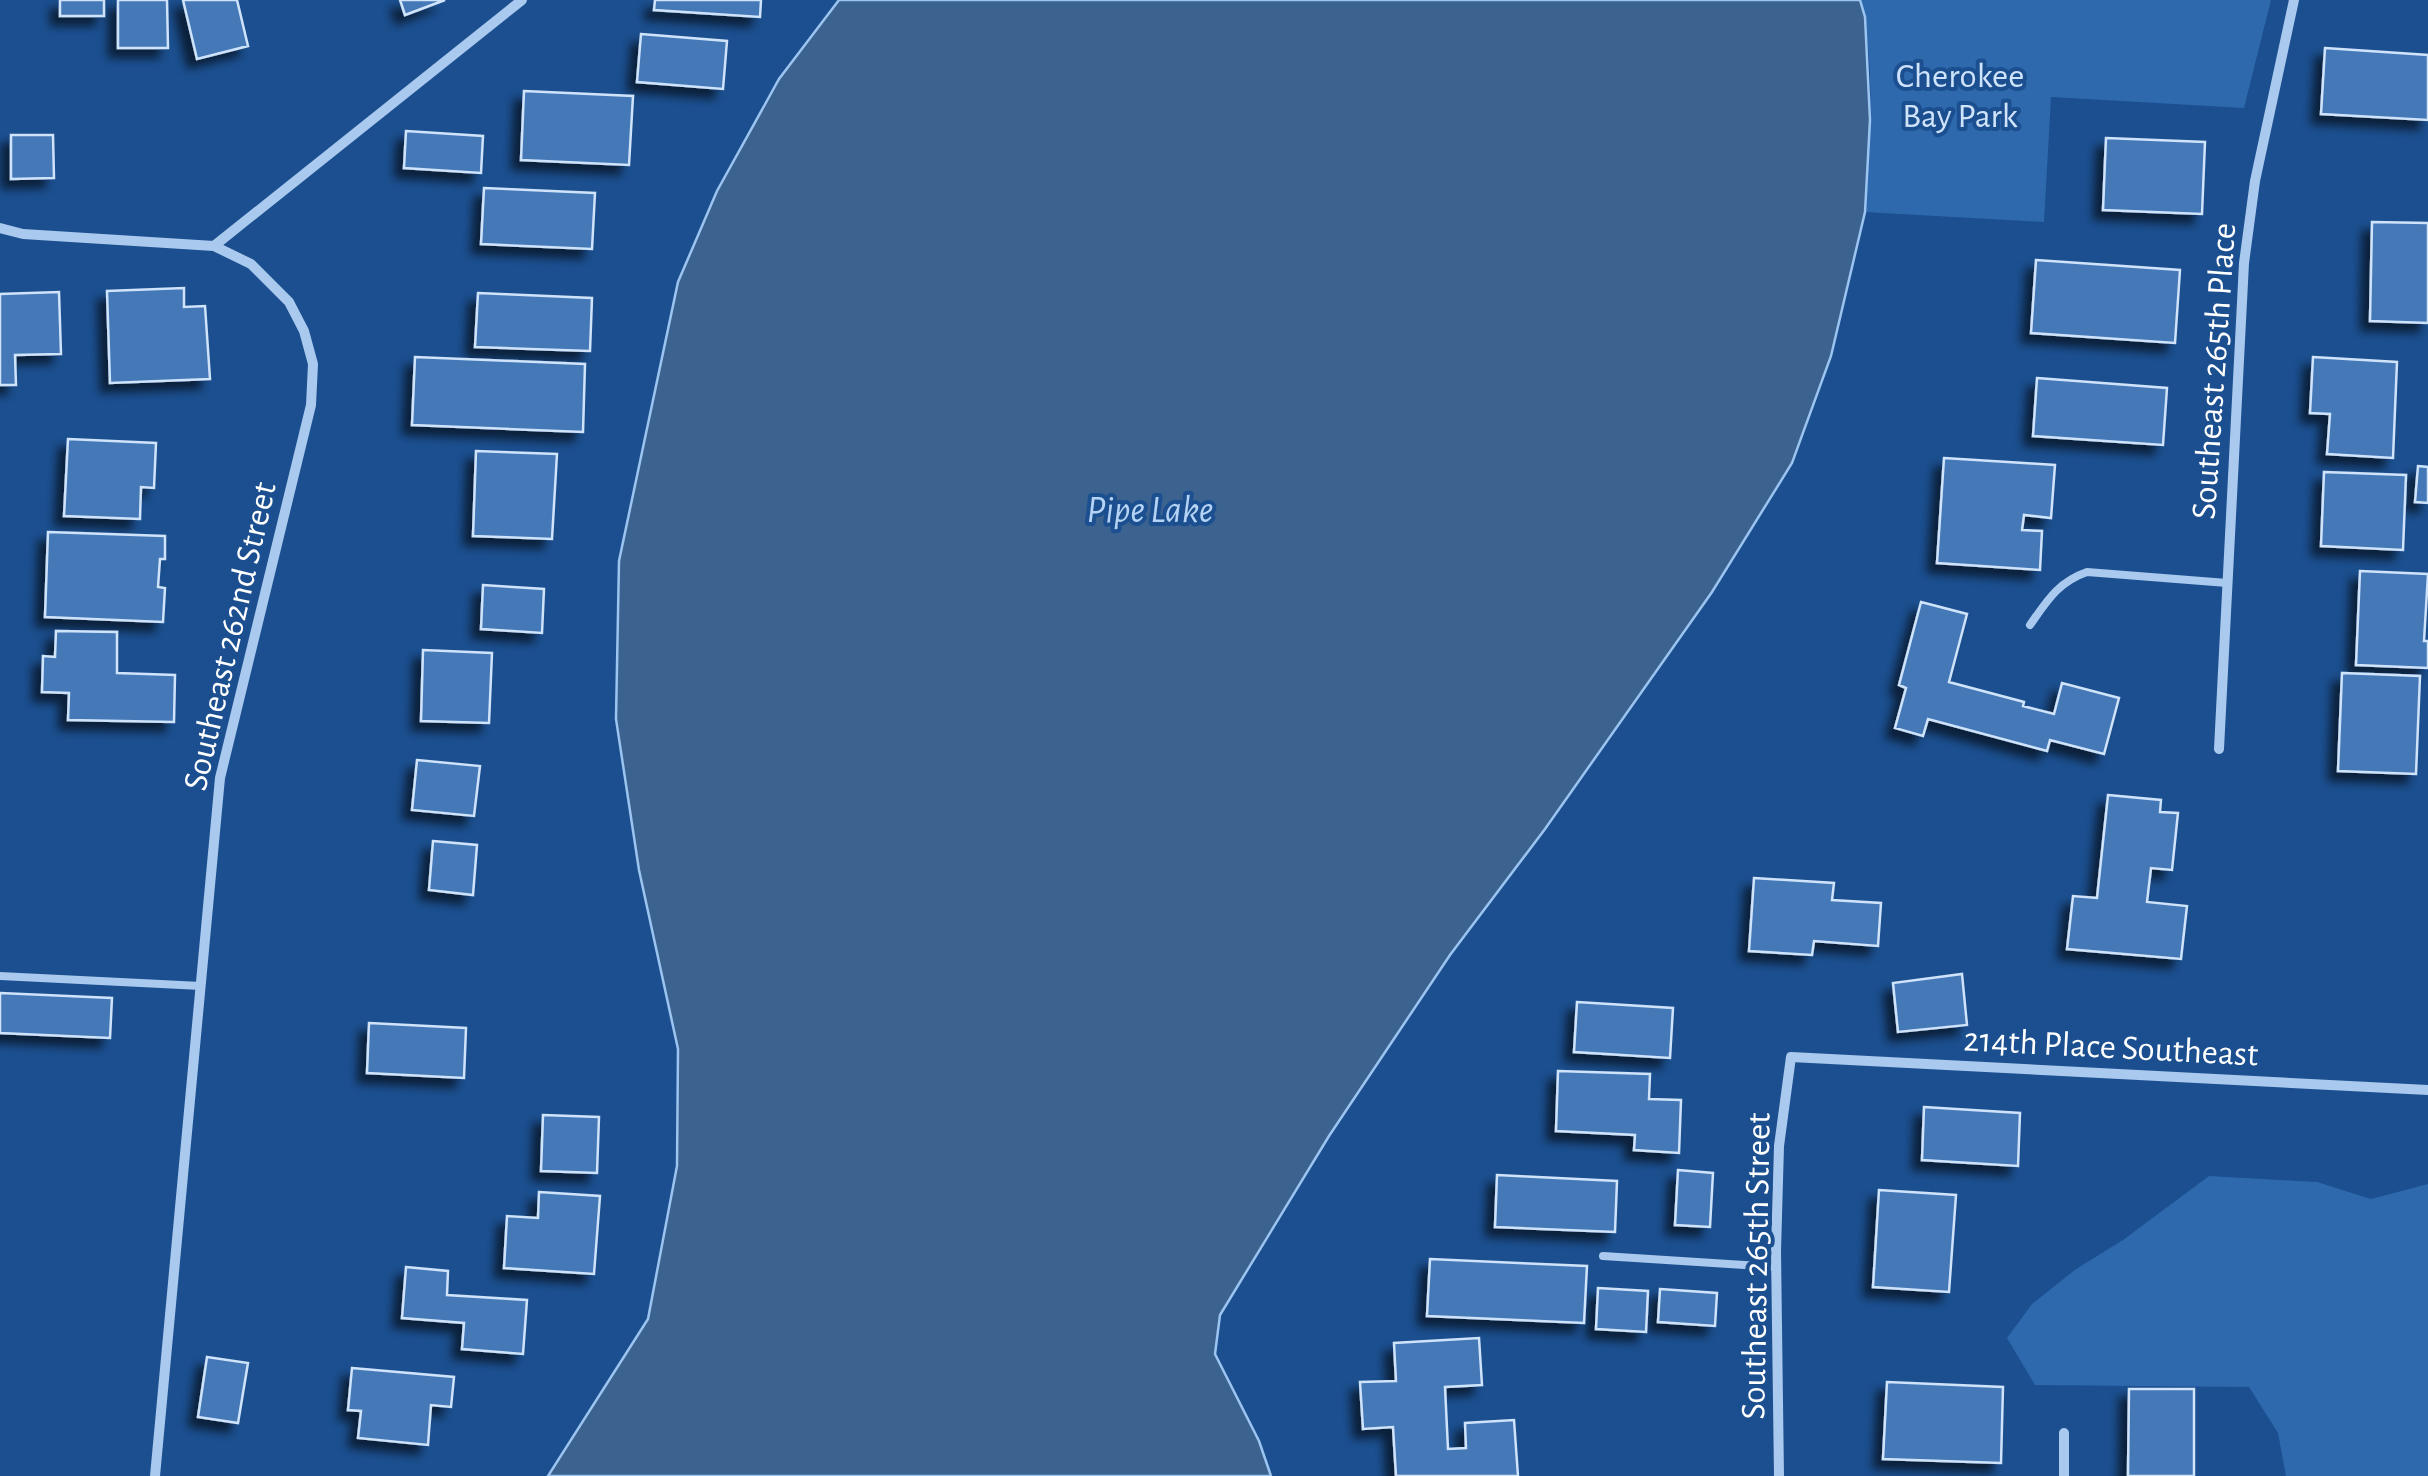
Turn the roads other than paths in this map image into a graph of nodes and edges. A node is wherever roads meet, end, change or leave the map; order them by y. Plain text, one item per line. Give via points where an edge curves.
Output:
1 (522, 0) edge
2 (2294, 0) edge
3 (0, 228) edge
4 (214, 246) junction
5 (2227, 583) junction
6 (2030, 625) dead end
7 (2219, 749) dead end
8 (0, 976) edge
9 (201, 986) junction
10 (1791, 1057) joint
11 (2428, 1090) edge
12 (1603, 1256) dead end
13 (1776, 1267) junction
14 (2064, 1433) dead end
15 (155, 1476) edge
16 (1779, 1476) edge
17 (2064, 1476) edge

1 - 4 street
2 - 5 street, Southeast 265th Place via 2244,263
3 - 4 street
4 - 9 street, Southeast 262nd Street via 251,264 289,302 313,364 311,404 220,778
5 - 6 lane via 2087,572 2056,589
5 - 7 street, Southeast 265th Place
8 - 9 lane
9 - 15 street, Southeast 262nd Street
10 - 11 street, 214th Place Southeast
10 - 13 street, Southeast 265th Street
12 - 13 lane
13 - 16 street, Southeast 265th Street
14 - 17 street

